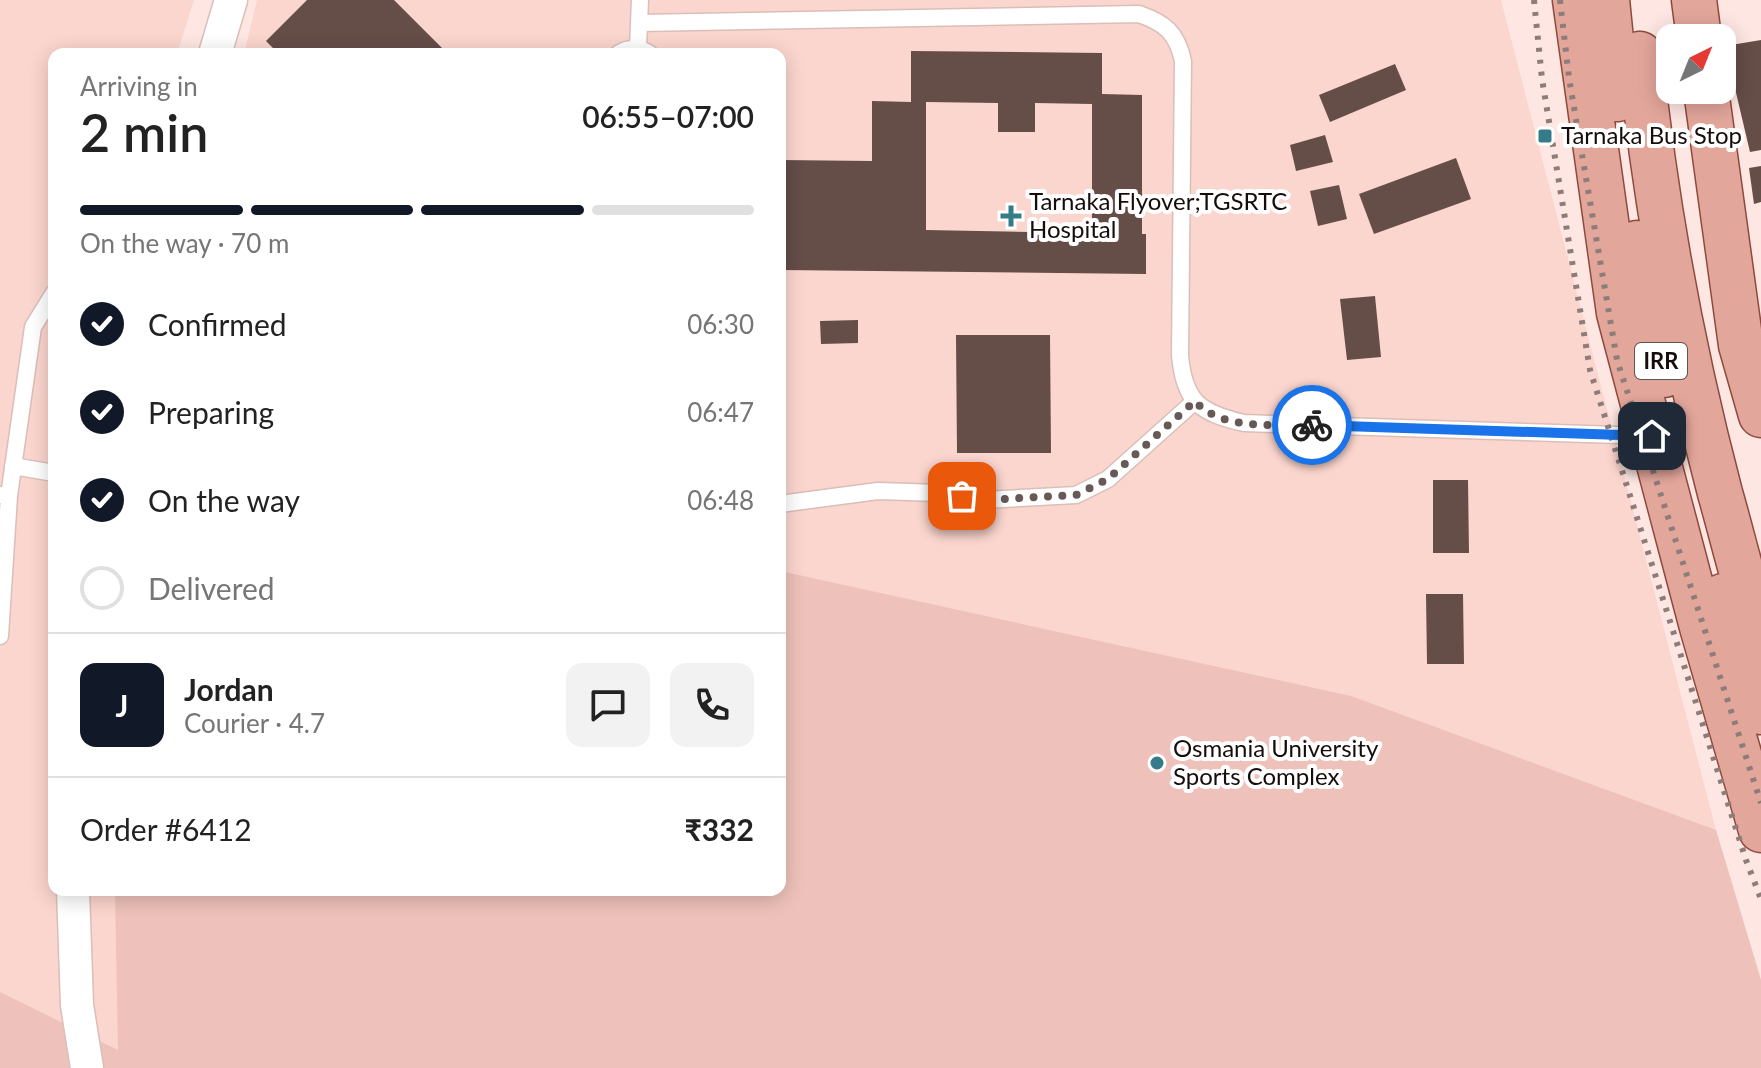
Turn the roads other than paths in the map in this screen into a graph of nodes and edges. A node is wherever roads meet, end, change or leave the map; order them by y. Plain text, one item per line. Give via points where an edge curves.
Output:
1 (231, 0) edge
2 (640, 0) edge
3 (1575, 0) edge
4 (1607, 0) edge
5 (1634, 0) edge
6 (639, 23) junction
7 (217, 48) edge
8 (643, 48) edge
9 (1708, 104) edge
10 (48, 303) edge
11 (1751, 342) edge
12 (1195, 401) junction
13 (1761, 415) edge
14 (1652, 436) junction
15 (13, 466) junction
16 (48, 472) edge
17 (4, 496) edge
18 (786, 503) edge
19 (1761, 634) edge
20 (0, 636) edge
21 (1761, 712) edge
22 (1761, 830) edge
23 (73, 896) edge
24 (87, 1068) edge

1 - 7 street
2 - 6 lane
3 - 14 main road via 1619,313
4 - 21 main road, IRR via 1643,275 1678,433
5 - 19 main road, IRR via 1645,109 1687,354
6 - 8 lane
6 - 12 lane via 1139,14 1157,20 1172,31 1183,61 1180,355 1182,377
9 - 11 main road
10 - 15 lane via 33,327
11 - 13 main road
12 - 14 lane via 1214,416 1244,423
12 - 18 lane via 1108,479 1076,495 985,500 878,491
14 - 22 main road
15 - 16 lane
15 - 17 lane
17 - 20 lane
23 - 24 street via 77,1005

